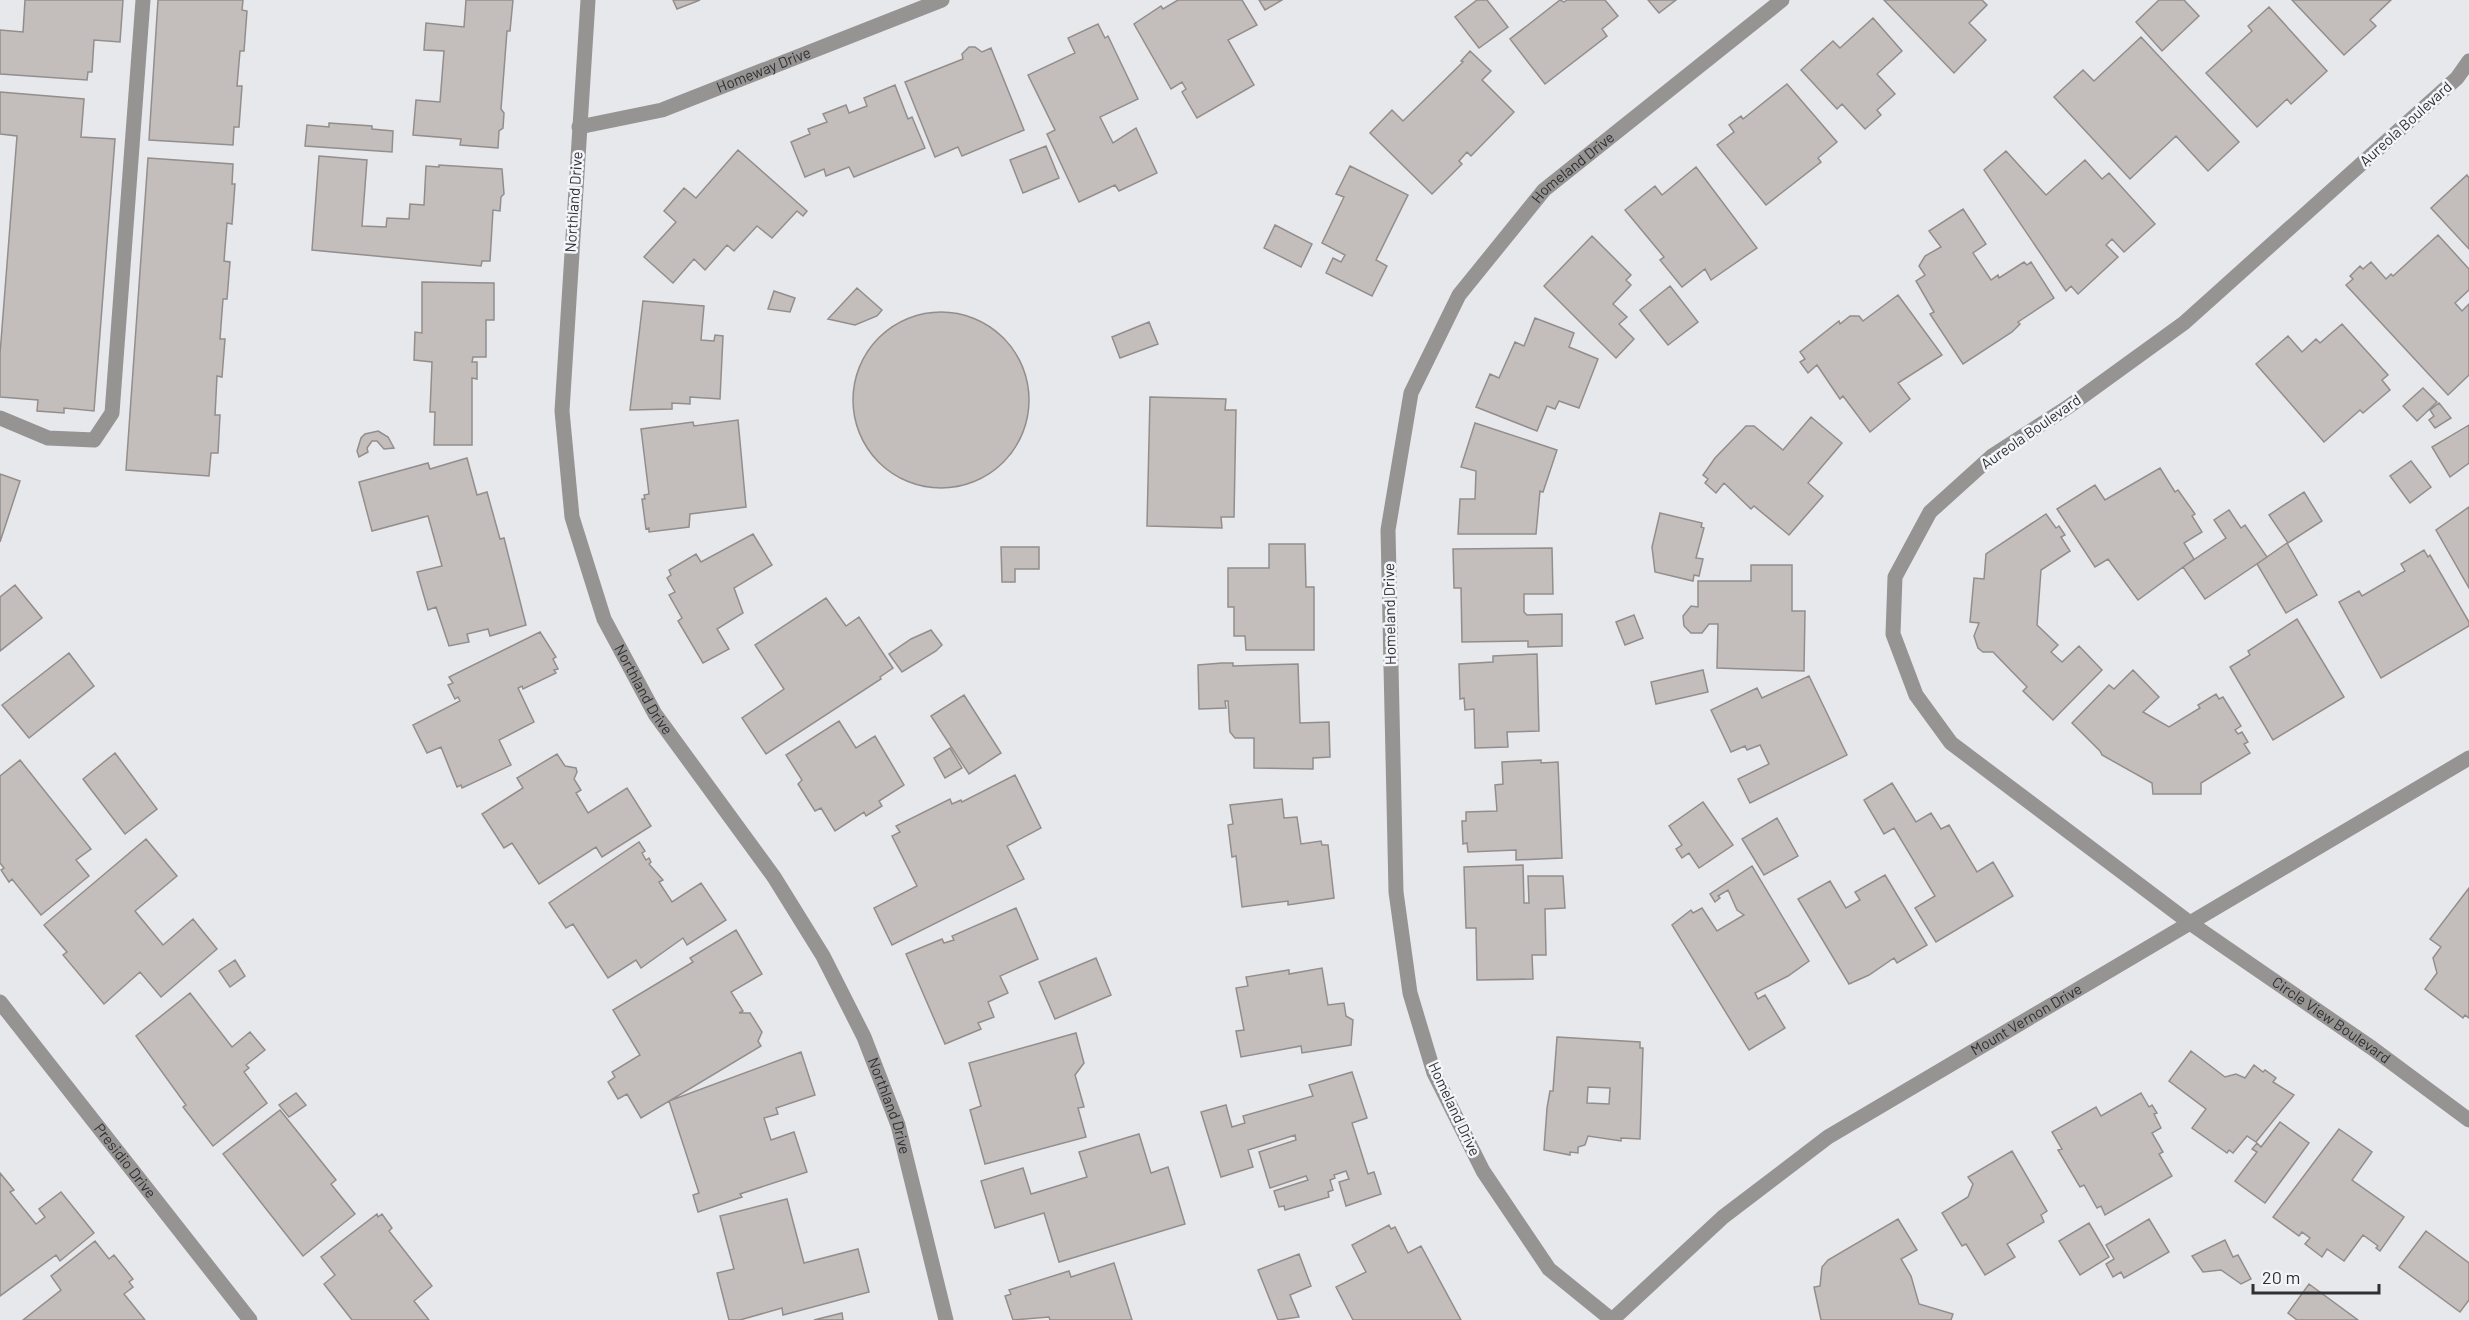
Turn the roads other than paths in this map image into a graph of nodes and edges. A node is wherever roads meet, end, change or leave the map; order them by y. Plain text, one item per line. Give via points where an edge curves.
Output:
1 (143, 0) edge
2 (588, 0) edge
3 (942, 0) edge
4 (1782, 0) edge
5 (2469, 61) edge
6 (579, 127) junction
7 (0, 418) edge
8 (2469, 759) edge
9 (2190, 923) junction
10 (0, 1002) edge
11 (2469, 1120) edge
12 (250, 1320) edge
13 (946, 1320) edge
14 (1612, 1320) edge

1 - 7 street via 111,412 94,440 48,438
2 - 6 street, Northland Drive
3 - 6 street, Homeway Drive via 662,110
4 - 14 street, Homeland Drive via 1544,190 1459,295 1411,393 1388,530 1396,892 1410,993 1434,1073 1483,1171 1549,1269
5 - 9 street, Aureola Boulevard via 2457,78 2184,323 1992,456 1930,512 1895,577 1893,634 1916,696 1951,743
6 - 13 street, Northland Drive via 562,411 572,517 604,619 655,714 774,877 823,957 864,1037 898,1125
8 - 9 street, Mount Vernon Drive
9 - 11 street, Circle View Boulevard
9 - 14 street, Mount Vernon Drive via 1828,1137 1723,1217
10 - 12 street, Presidio Drive

